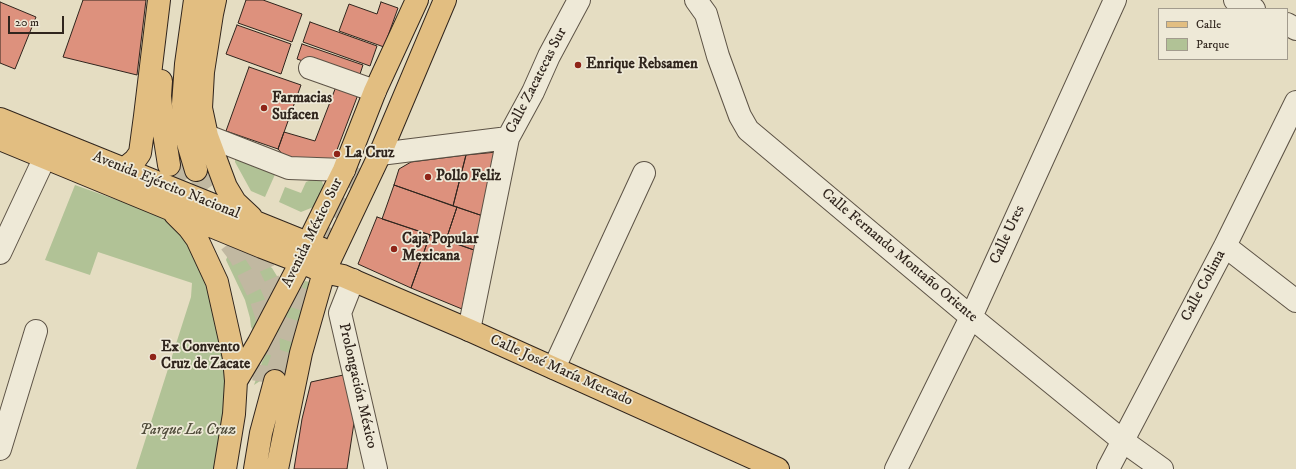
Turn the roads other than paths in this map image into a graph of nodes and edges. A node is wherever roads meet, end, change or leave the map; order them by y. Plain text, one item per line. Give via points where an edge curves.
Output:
1 (159, 0) edge
2 (168, 0) edge
3 (195, 0) edge
4 (215, 0) edge
5 (417, 0) edge
6 (430, 0) edge
7 (445, 0) edge
8 (579, 0) edge
9 (696, 0) edge
10 (1115, 0) edge
11 (1235, 0) edge
12 (1252, 8) edge
13 (310, 68) dead end
14 (375, 91) junction
15 (1296, 102) edge
16 (0, 119) edge
17 (374, 123) dead end
18 (208, 136) junction
19 (508, 138) junction
20 (0, 139) edge
21 (380, 154) junction
22 (45, 157) junction
23 (169, 165) tunnel mouth
24 (124, 169) junction
25 (196, 170) tunnel mouth
26 (344, 170) junction
27 (644, 173) dead end
28 (170, 208) junction
29 (258, 223) junction
30 (1225, 246) junction
31 (305, 252) junction
32 (0, 253) edge
33 (338, 270) junction
34 (1296, 301) edge
35 (971, 317) junction
36 (470, 330) junction
37 (36, 331) dead end
38 (554, 368) junction
39 (236, 381) junction
40 (1123, 441) junction
41 (0, 449) edge
42 (225, 469) edge
43 (241, 469) edge
44 (255, 469) edge
45 (277, 469) edge
46 (376, 469) edge
47 (778, 469) edge
48 (896, 469) edge
49 (1108, 469) edge
50 (1162, 469) edge

1 - 24 main road via 140,153
2 - 23 main road via 160,96
3 - 25 main road via 183,104 185,133
4 - 18 main road via 203,72 201,108
5 - 14 main road, Avenida México Sur
6 - 17 main road
7 - 21 main road, Avenida México Sur
8 - 19 street, Calle Zacatecas Sur
9 - 35 street, Calle Fernando Montaño Oriente via 706,14 718,56 740,116 748,130
10 - 35 street, Calle Ures
11 - 12 street
13 - 14 street
14 - 26 main road, Avenida México Sur
15 - 30 street, Calle Colima
16 - 24 main road, Avenida Ejército Nacional
18 - 26 street via 289,168
18 - 29 main road via 226,187 235,202
19 - 21 street
19 - 36 street, Calle Zacatecas Sur
20 - 22 main road, Avenida Ejército Nacional
21 - 33 main road, Avenida México Sur
22 - 28 main road, Avenida Ejército Nacional
22 - 32 street
24 - 29 main road, Avenida Ejército Nacional
26 - 31 main road, Avenida México Sur
27 - 38 street
28 - 31 main road, Avenida Ejército Nacional via 255,244
28 - 39 main road via 197,239 217,282 234,358
29 - 31 main road, Avenida Ejército Nacional
30 - 34 street
30 - 40 street, Calle Colima
31 - 33 main road, Avenida Ejército Nacional
31 - 39 main road, Avenida México Sur
33 - 36 main road, Calle José María Mercado
33 - 45 main road, Avenida México Sur via 301,353
33 - 46 street, Prolongación México via 340,313
35 - 40 street, Calle Fernando Montaño Oriente
35 - 48 street, Calle Ures
36 - 38 main road, Calle José María Mercado
37 - 41 street
38 - 47 main road, Calle José María Mercado
39 - 42 main road, Avenida México Sur via 234,414
40 - 49 street, Calle Colima
40 - 50 street, Calle Fernando Montaño Oriente
43 - 44 main road via 247,436 269,381

